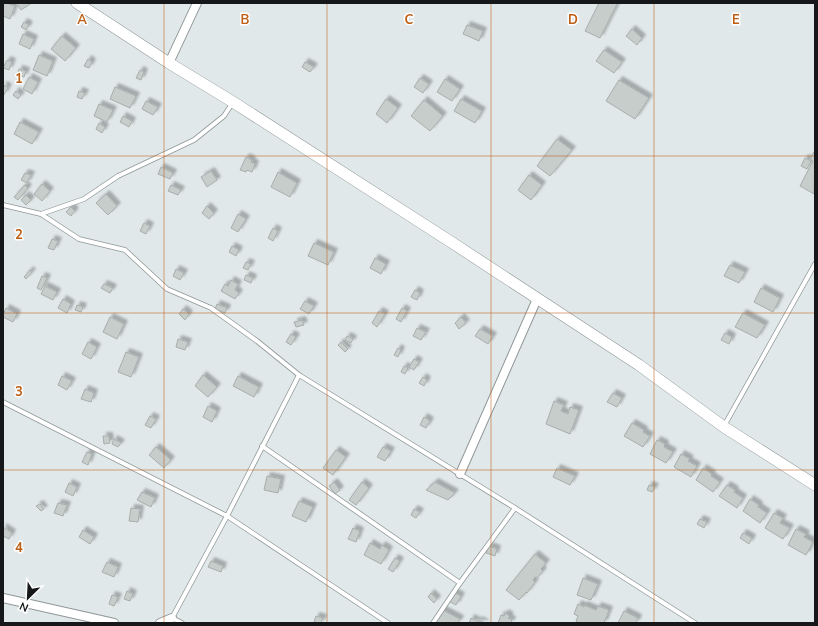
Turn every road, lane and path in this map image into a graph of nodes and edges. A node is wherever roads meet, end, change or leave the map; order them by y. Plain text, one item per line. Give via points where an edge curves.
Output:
1 (77, 3) edge
2 (197, 3) edge
3 (169, 63) junction
4 (233, 102) junction
5 (3, 205) edge
6 (41, 214) junction
7 (815, 264) edge
8 (537, 299) junction
9 (299, 375) junction
10 (3, 402) edge
11 (724, 427) junction
12 (262, 446) junction
13 (460, 474) junction
14 (815, 485) edge
15 (515, 508) junction
16 (227, 516) junction
17 (460, 583) junction
18 (3, 598) edge
19 (172, 618) junction
20 (114, 623) edge
21 (160, 623) edge
22 (182, 623) edge
23 (388, 623) edge
24 (433, 623) edge
25 (695, 623) edge

1 - 3 main road
2 - 3 street
3 - 4 main road
4 - 6 lane via 224,116 194,140 118,176 84,199
4 - 8 main road
5 - 6 lane
6 - 9 lane via 79,238 125,250 167,289 211,308
7 - 11 lane
8 - 11 main road via 639,365
8 - 13 street
9 - 12 lane
9 - 13 lane
10 - 16 lane
11 - 14 main road
12 - 16 lane
12 - 17 lane
13 - 15 lane
15 - 17 lane
15 - 25 lane
16 - 19 lane
16 - 23 lane
17 - 24 lane
18 - 20 street
19 - 21 street
19 - 22 lane

